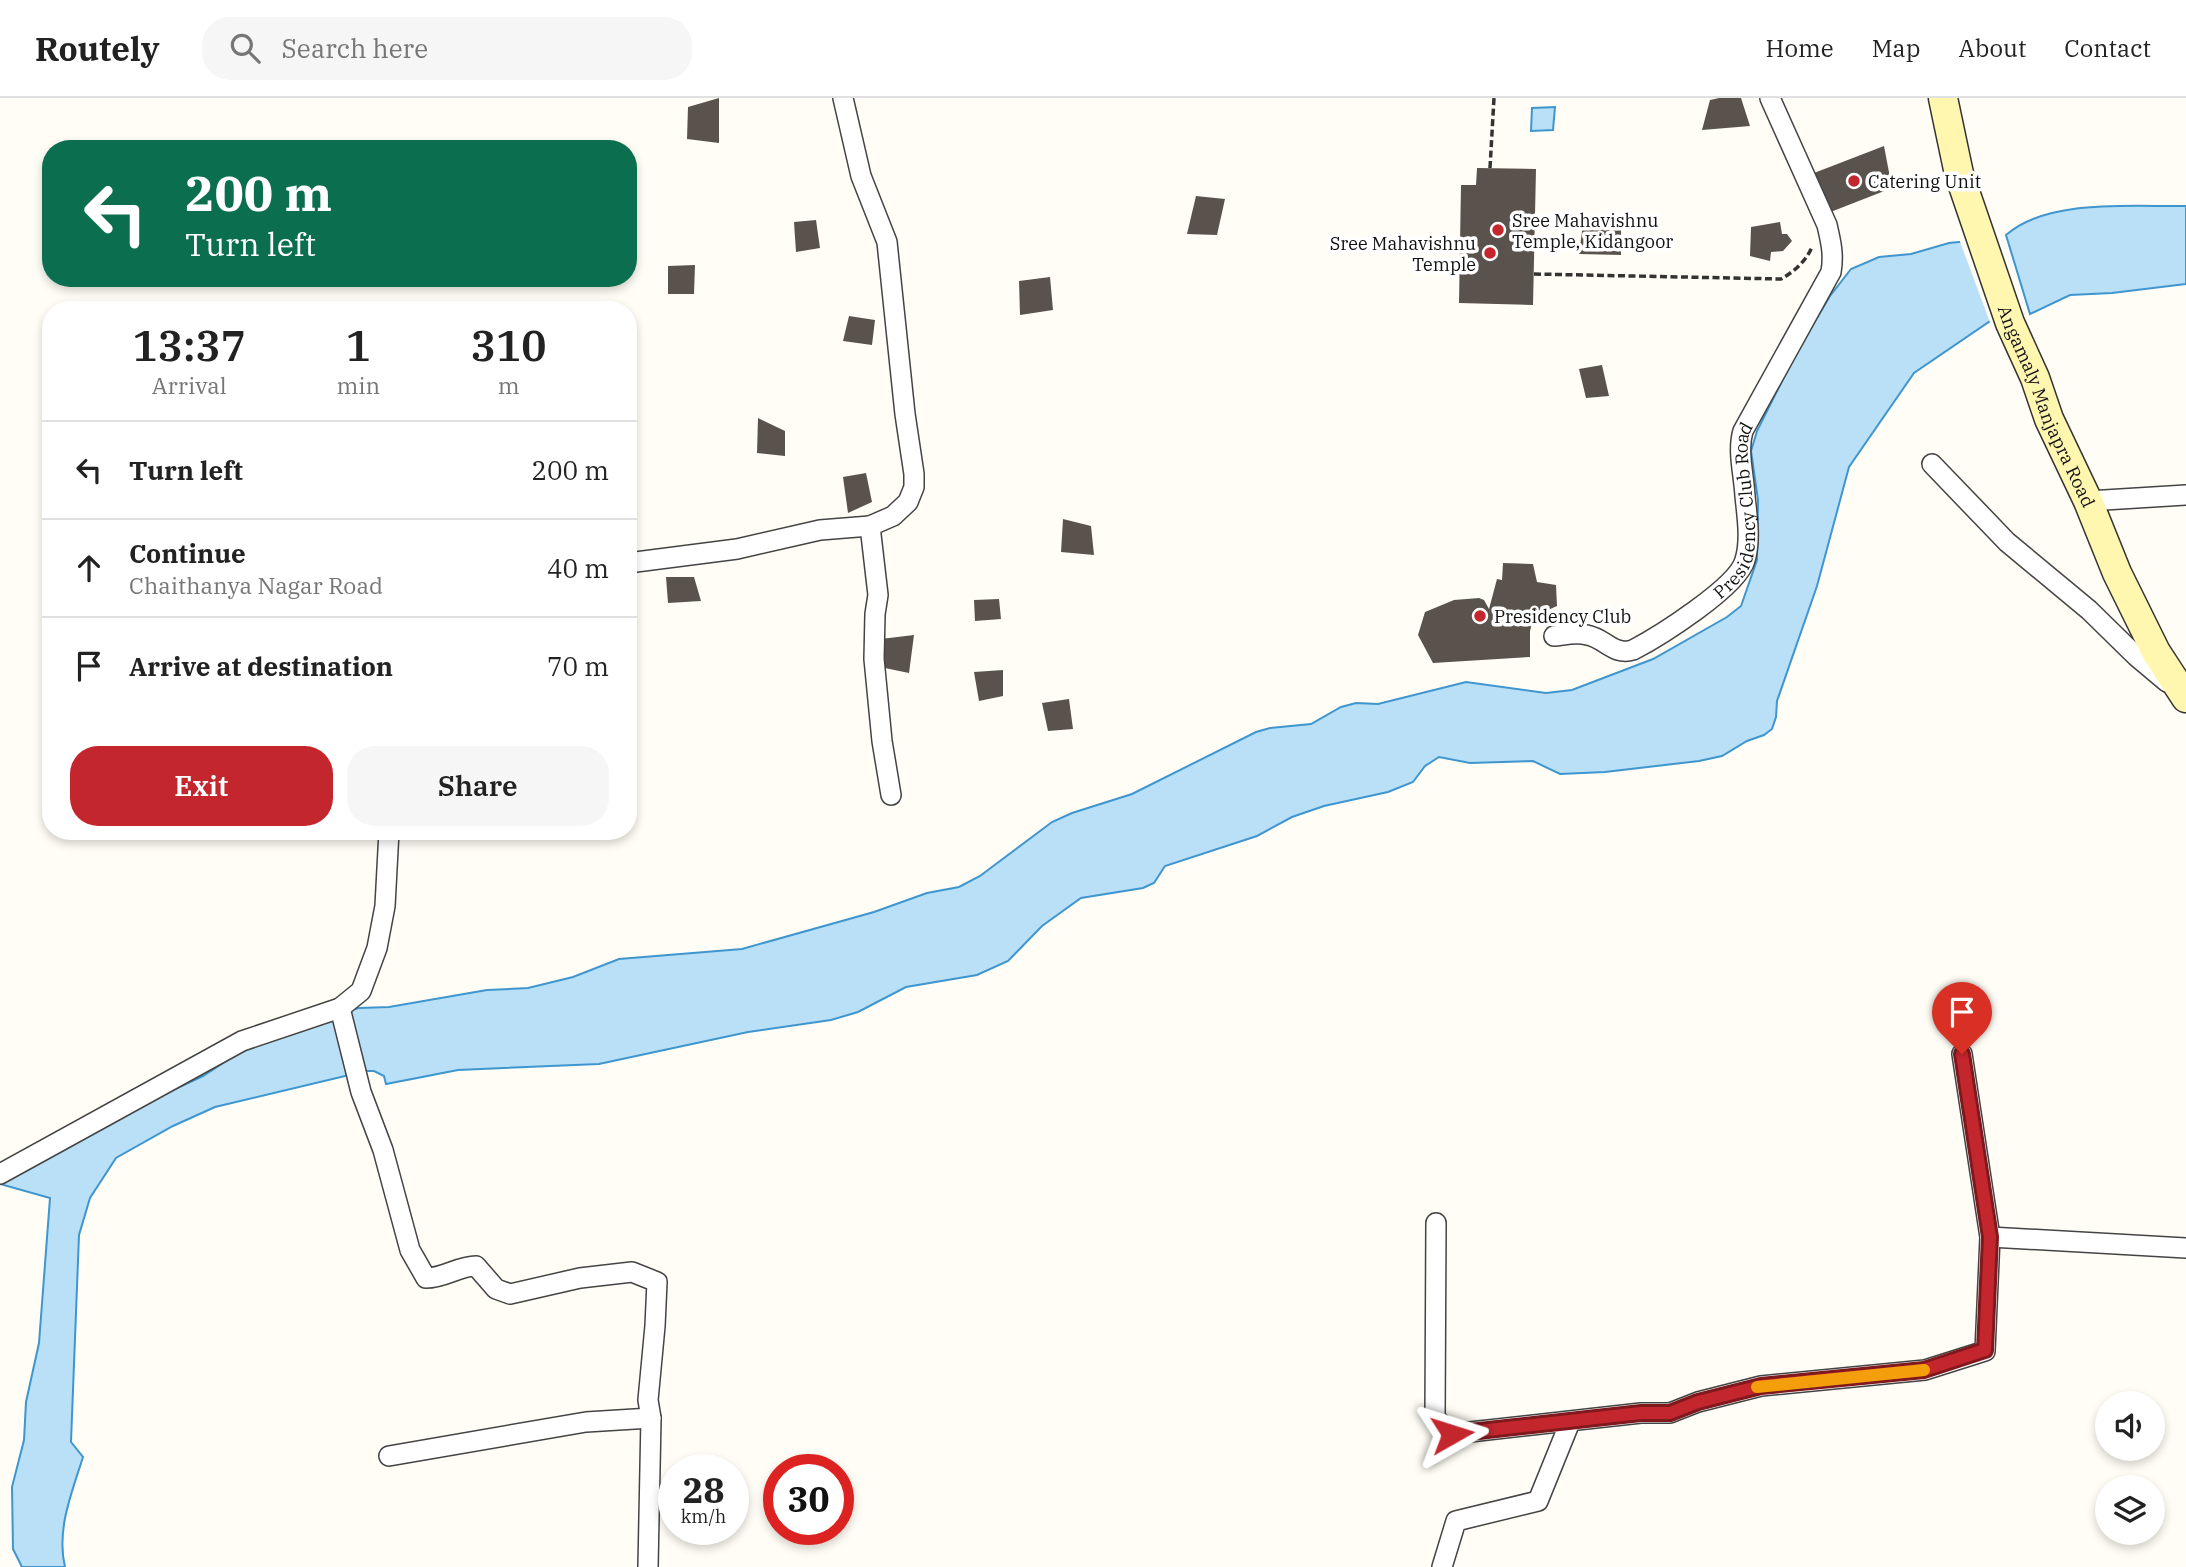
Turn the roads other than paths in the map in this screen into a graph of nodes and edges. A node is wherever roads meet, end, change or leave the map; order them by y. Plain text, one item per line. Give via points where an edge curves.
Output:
1 (843, 98) edge
2 (1770, 98) edge
3 (1943, 98) edge
4 (1932, 464) dead end
5 (2186, 495) edge
6 (2088, 501) junction
7 (870, 526) junction
8 (637, 562) edge
9 (1554, 636) dead end
10 (2185, 697) edge
11 (891, 795) dead end
12 (388, 840) edge
13 (340, 1008) junction
14 (1962, 1054) dead end
15 (0, 1174) edge
16 (1436, 1223) dead end
17 (1990, 1237) junction
18 (2186, 1248) edge
19 (651, 1418) junction
20 (1570, 1422) junction
21 (389, 1455) dead end
22 (648, 1567) edge
23 (1442, 1567) edge

1 - 7 street via 861,176 887,242 914,474 908,502 893,516
2 - 9 street, Presidency Club Road via 1825,219 1833,261 1743,431 1746,557 1739,572 1704,604 1633,650 1616,651 1586,634
3 - 6 main road, Angamaly Manjapra Road via 1959,174 1984,252 2049,419
4 - 10 street via 2007,542
5 - 6 street
6 - 10 main road, Angamaly Manjapra Road via 2129,597
7 - 8 street via 820,530 737,549
7 - 11 street via 878,595 874,659
12 - 13 street via 377,948 361,990
13 - 15 street via 242,1041
13 - 19 street via 410,1250 426,1278 476,1266 496,1289 510,1294 632,1272 657,1282 648,1400
14 - 17 street
16 - 20 street via 1436,1418 1452,1434
17 - 18 street
17 - 20 street via 1985,1350 1924,1370 1761,1386 1670,1413
19 - 21 street via 586,1422
19 - 22 street
20 - 23 street via 1538,1501 1456,1521

